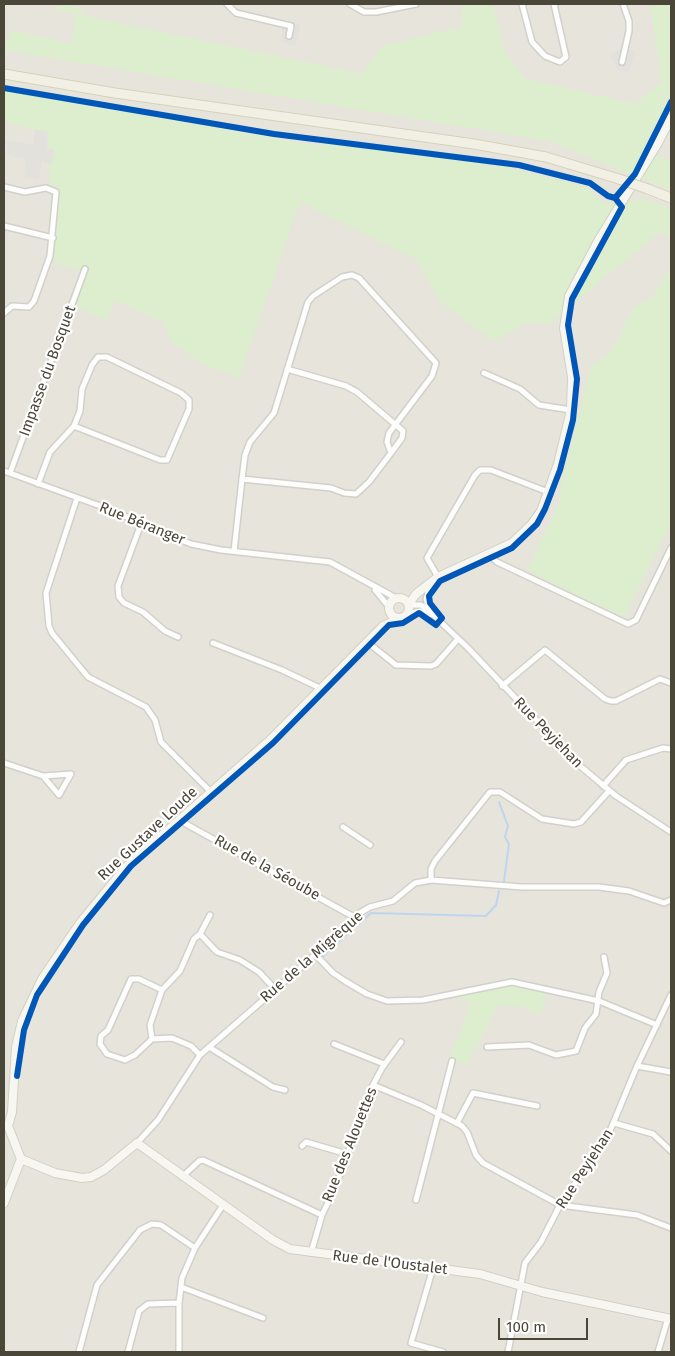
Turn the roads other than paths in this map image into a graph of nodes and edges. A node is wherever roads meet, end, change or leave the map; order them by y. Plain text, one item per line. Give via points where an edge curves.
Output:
1 (227, 4) edge
2 (350, 4) edge
3 (416, 4) edge
4 (522, 4) edge
5 (554, 4) edge
6 (622, 4) edge
7 (289, 36) dead end
8 (622, 62) dead end
9 (4, 74) edge
10 (671, 118) edge
11 (4, 187) edge
12 (671, 198) edge
13 (4, 226) edge
14 (53, 238) junction
15 (85, 269) dead end
16 (4, 313) edge
17 (287, 370) junction
18 (484, 373) dead end
19 (571, 410) junction
20 (396, 424) junction
21 (74, 426) junction
22 (391, 453) junction
23 (4, 471) edge
24 (10, 473) junction
25 (242, 479) junction
26 (38, 484) junction
27 (548, 492) junction
28 (77, 498) junction
29 (141, 524) junction
30 (671, 548) edge
31 (234, 551) junction
32 (488, 554) junction
33 (435, 579) junction
34 (370, 584) junction
35 (416, 594) junction
36 (397, 598) junction
37 (409, 605) junction
38 (389, 609) junction
39 (408, 614) junction
40 (399, 619) junction
41 (437, 619) junction
42 (384, 626) junction
43 (178, 636) dead end
44 (458, 639) junction
45 (367, 642) junction
46 (214, 643) dead end
47 (671, 683) edge
48 (502, 686) junction
49 (322, 689) junction
50 (671, 749) edge
51 (4, 763) edge
52 (43, 776) junction
53 (603, 786) junction
54 (609, 791) junction
55 (211, 792) junction
56 (180, 818) junction
57 (342, 827) dead end
58 (671, 832) edge
59 (370, 844) dead end
60 (431, 880) junction
61 (671, 900) edge
62 (210, 915) dead end
63 (354, 917) junction
64 (200, 934) junction
65 (315, 954) junction
66 (604, 957) dead end
67 (275, 989) junction
68 (162, 990) junction
69 (671, 995) edge
70 (599, 1001) junction
71 (657, 1025) junction
72 (152, 1039) junction
73 (401, 1042) dead end
74 (334, 1044) dead end
75 (210, 1047) junction
76 (487, 1047) dead end
77 (200, 1055) junction
78 (452, 1061) dead end
79 (384, 1064) junction
80 (637, 1066) junction
81 (671, 1072) edge
82 (373, 1085) junction
83 (285, 1090) dead end
84 (537, 1106) dead end
85 (437, 1113) junction
86 (457, 1123) junction
87 (614, 1123) junction
88 (6, 1126) edge
89 (137, 1143) junction
90 (302, 1146) dead end
91 (671, 1151) edge
92 (347, 1154) junction
93 (20, 1159) junction
94 (182, 1177) junction
95 (416, 1200) dead end
96 (4, 1203) edge
97 (560, 1205) junction
98 (223, 1206) junction
99 (322, 1215) junction
100 (671, 1228) edge
101 (195, 1248) junction
102 (311, 1253) junction
103 (433, 1268) junction
104 (181, 1286) junction
105 (520, 1286) junction
106 (179, 1302) junction
107 (263, 1318) dead end
108 (670, 1318) edge
109 (79, 1352) edge
110 (128, 1352) edge
111 (179, 1352) edge
112 (443, 1352) edge
113 (508, 1352) edge
114 (658, 1352) edge

1 - 7 street via 236,12 291,26
2 - 3 street via 364,12
4 - 5 street via 532,42 545,56 560,62 566,57
6 - 8 street via 629,22
9 - 12 main road, bridge via 546,157
10 - 19 street via 569,296 564,328 572,377
11 - 14 street via 25,192 46,188 56,192
13 - 14 street
14 - 16 street via 48,265 32,305 25,308 12,306
15 - 24 street, Impasse du Bosquet
17 - 20 street via 352,388
17 - 20 street via 310,299 342,277 352,275 359,278 436,363 432,376
17 - 25 street via 274,414 247,449
18 - 19 street via 520,389 539,405
19 - 27 street
20 - 22 street via 387,437
20 - 22 street via 404,435
21 - 21 street via 80,411 82,389 98,357 107,357 189,400 189,410 167,460
21 - 26 street via 50,452
22 - 25 street via 356,494 331,488
23 - 24 street, Rue Béranger
24 - 26 street, Rue Béranger
25 - 31 street
26 - 28 street, Rue Béranger
27 - 32 street via 537,517 520,536
27 - 33 street via 491,470 480,470 428,558
28 - 29 street, Rue Béranger
28 - 55 street via 46,593 48,626 88,677 146,707 155,720 161,742
29 - 31 street, Rue Béranger via 190,544
29 - 43 street via 118,586 119,597 143,612 165,632
30 - 32 street via 636,620 628,624 499,564
31 - 34 street, Rue Béranger via 330,562
32 - 33 street
33 - 35 street
33 - 41 street, Rue Peyjehan via 426,603
34 - 36 street, Rue Béranger
34 - 38 street, Rue Béranger via 384,598
35 - 36 street
35 - 37 street
36 - 37 street via 404,599
36 - 38 street
37 - 39 street
37 - 41 street, Rue Peyjehan via 424,606
38 - 40 street
38 - 42 street, Rue Gustave Loude
39 - 40 street
39 - 41 street, Rue Peyjehan via 422,611
40 - 42 street, Rue Gustave Loude
41 - 44 street, Rue Peyjehan
42 - 45 street, Rue Gustave Loude
44 - 45 street via 431,666 396,665
44 - 48 street, Rue Peyjehan
45 - 49 street, Rue Gustave Loude
46 - 49 street
47 - 48 street via 660,679 611,701 545,650
48 - 53 street, Rue Peyjehan via 559,746
49 - 55 street, Rue Gustave Loude
50 - 53 street via 663,748 626,760
51 - 52 street
52 - 52 street via 59,794 72,774 67,774
53 - 54 street, Rue Peyjehan
54 - 58 street, Rue Peyjehan
54 - 60 street via 581,822 574,824 542,819 500,792 490,792 435,861
55 - 56 street, Rue Gustave Loude
56 - 63 street, Rue de la Séoube
56 - 88 street, Rue Gustave Loude via 107,888 42,979 18,1037 12,1112
57 - 59 street
60 - 61 street, Rue de la Migrèque via 522,887 599,887 629,891 664,903
60 - 63 street, Rue de la Migrèque via 414,883 393,900
62 - 64 street
63 - 65 street, Rue de la Migrèque
64 - 67 street via 217,952 260,972
64 - 68 street via 194,939 180,971
65 - 67 street, Rue de la Migrèque
65 - 70 street via 345,981 387,1001 423,1000 507,982
66 - 70 street via 607,973 600,988
67 - 75 street, Rue de la Migrèque
68 - 72 street via 151,1020
68 - 72 street via 139,979 131,979 108,1030 101,1036 100,1044 104,1052 125,1060 132,1058
69 - 71 street, Rue Peyjehan
70 - 71 street
70 - 76 street via 596,1014 573,1052 556,1055 529,1045
71 - 80 street, Rue Peyjehan
72 - 77 street via 172,1038 191,1046
73 - 79 street, Rue des Alouettes
74 - 79 street
75 - 77 street, Rue de la Migrèque
75 - 83 street via 273,1087
77 - 89 street, Rue de la Migrèque via 158,1120
78 - 85 street
79 - 82 street, Rue des Alouettes
80 - 81 street
80 - 87 street, Rue Peyjehan
82 - 85 street
82 - 92 street, Rue des Alouettes
84 - 86 street via 473,1092
85 - 86 street
85 - 95 street
86 - 97 street via 468,1132 476,1155 485,1165
87 - 91 street via 653,1134
87 - 97 street, Rue Peyjehan via 601,1148
88 - 93 street
89 - 93 street, Rue de la Migrèque via 91,1177 55,1173
89 - 94 street, Rue de l'Oustalet
90 - 92 street via 306,1142
92 - 99 street, Rue des Alouettes
93 - 96 street
94 - 98 street, Rue de l'Oustalet
94 - 99 street via 203,1160
97 - 100 street via 637,1215
97 - 105 street, Rue Peyjehan via 541,1242 525,1263
98 - 101 street
98 - 102 street, Rue de l'Oustalet via 283,1246
99 - 102 street, Rue des Alouettes
101 - 104 street
101 - 109 street via 161,1226 152,1224 140,1230 97,1285
102 - 103 street, Rue de l'Oustalet
103 - 105 street, Rue de l'Oustalet via 480,1274
103 - 112 street via 411,1343
104 - 106 street
104 - 107 street
105 - 108 street, Rue de l'Oustalet
105 - 113 street, Rue Peyjehan
106 - 110 street via 148,1304 139,1311
106 - 111 street
108 - 114 street

